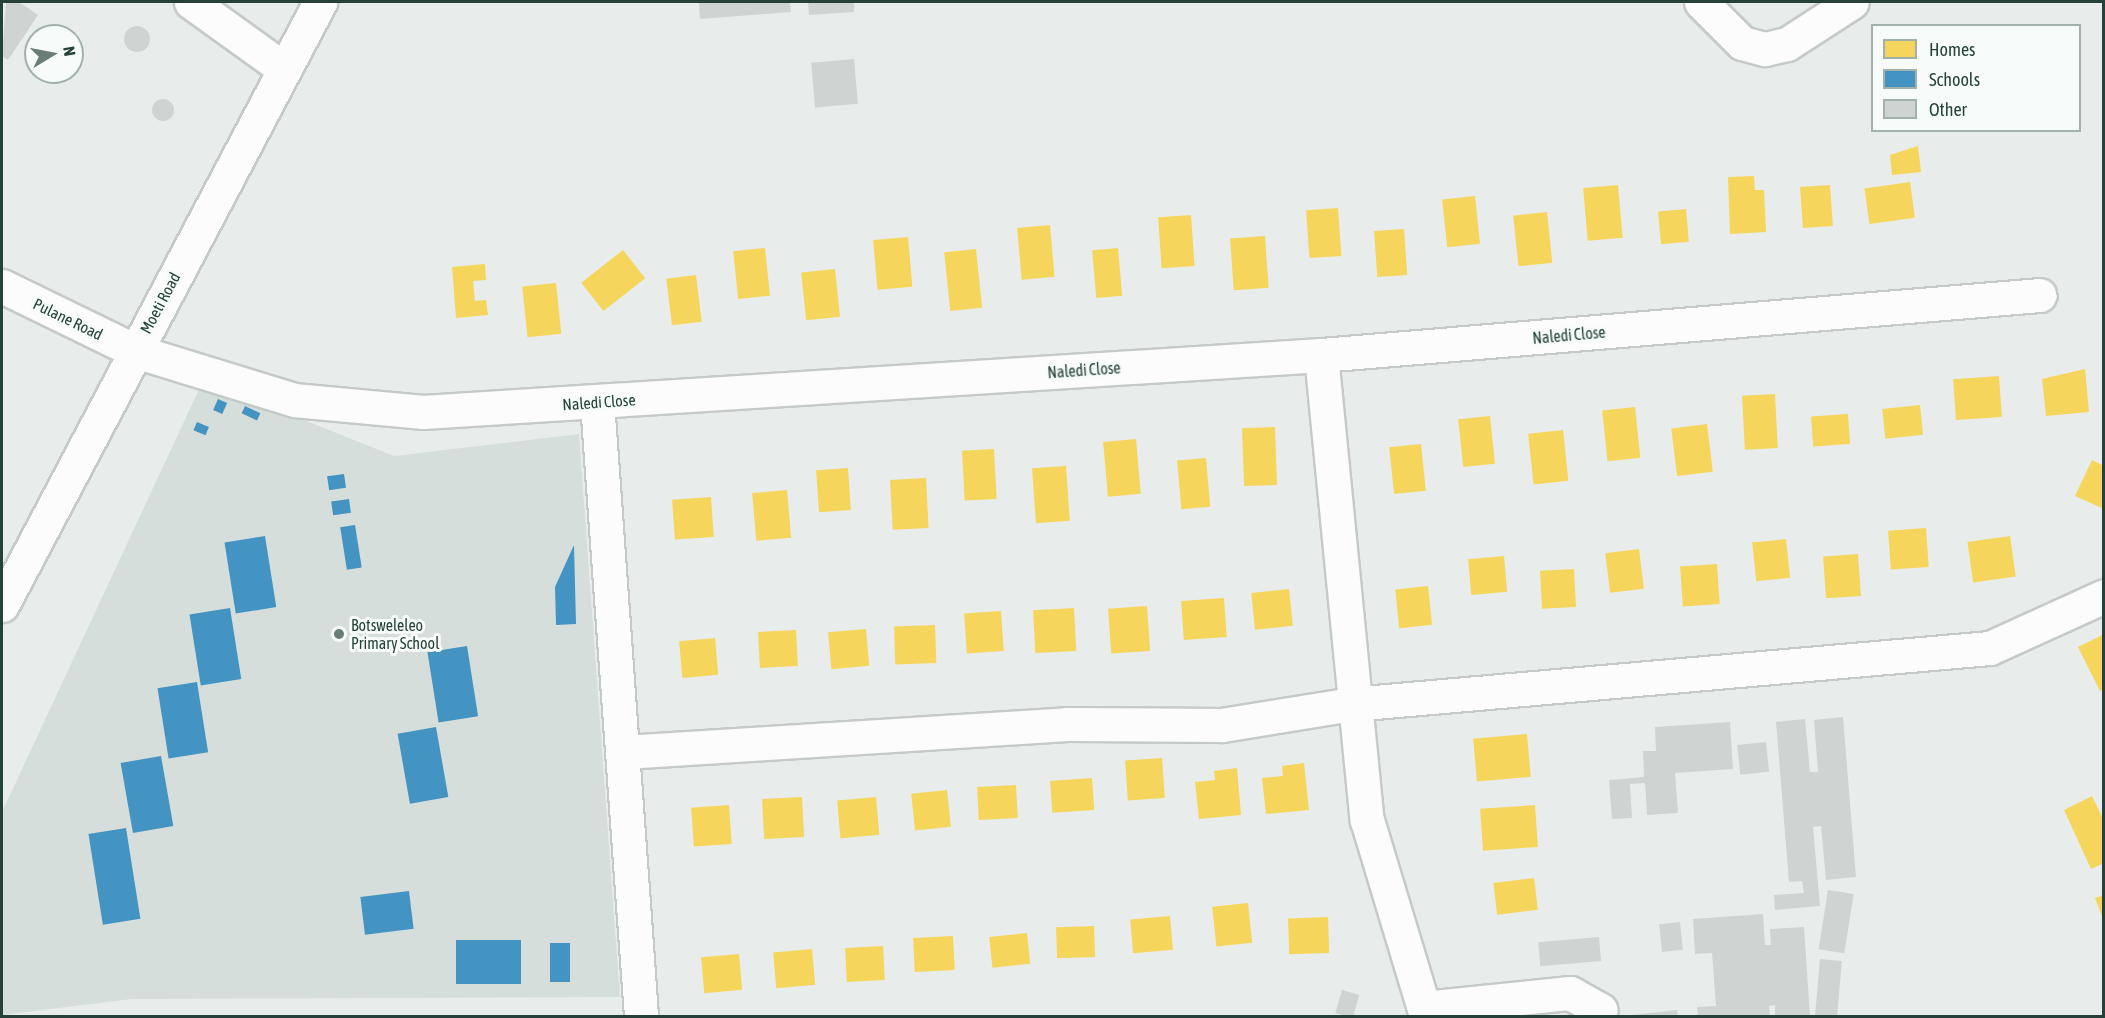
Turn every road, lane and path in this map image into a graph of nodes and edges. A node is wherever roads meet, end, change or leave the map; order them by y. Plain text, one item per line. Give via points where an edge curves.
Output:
1 (191, 2) edge
2 (320, 2) edge
3 (1701, 2) edge
4 (1852, 2) edge
5 (283, 68) junction
6 (2, 286) edge
7 (2040, 295) dead end
8 (135, 351) junction
9 (1321, 355) junction
10 (597, 402) junction
11 (2103, 596) edge
12 (2, 605) edge
13 (1352, 704) junction
14 (624, 752) junction
15 (1601, 1010) dead end
16 (1425, 1012) edge
17 (641, 1017) edge

1 - 5 street
2 - 5 street, Moeti Road
3 - 4 street via 1742,43 1765,49 1787,44
5 - 8 street, Moeti Road
6 - 8 street, Pulane Road
7 - 9 street, Naledi Close
8 - 10 street, Naledi Close via 337,408 475,412
8 - 12 street, Moeti Road
9 - 10 street, Naledi Close
9 - 13 street
10 - 14 street
11 - 13 street via 1990,648
13 - 14 street via 1222,725 1067,724
13 - 16 street via 1367,820
14 - 17 street
15 - 16 street via 1570,993

